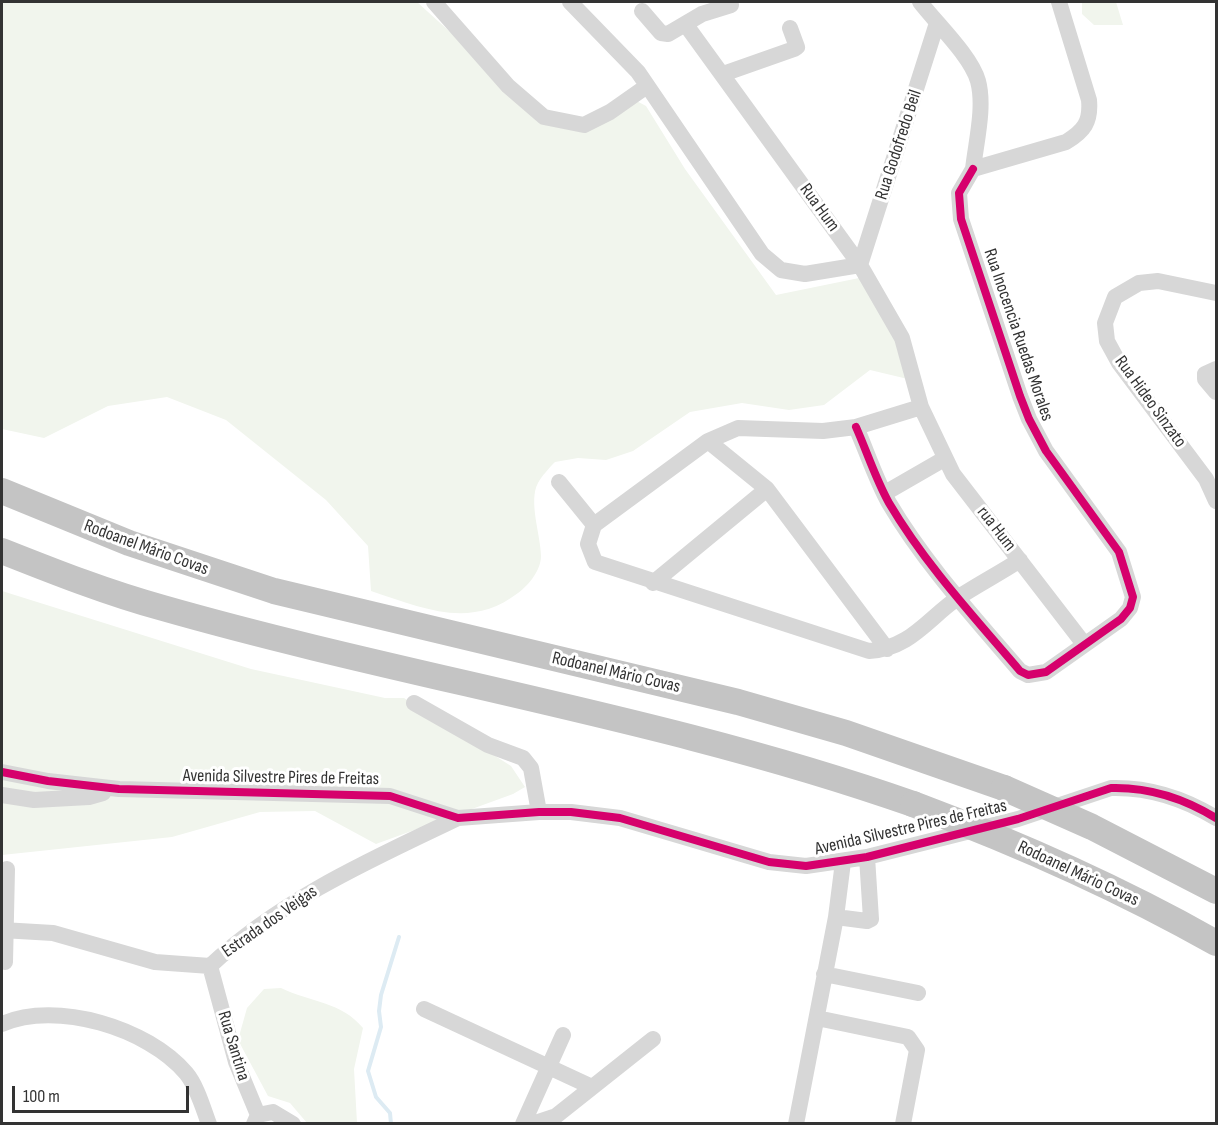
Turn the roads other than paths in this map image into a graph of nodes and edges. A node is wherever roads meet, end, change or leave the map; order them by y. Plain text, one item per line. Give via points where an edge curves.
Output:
1 (434, 2) edge
2 (570, 2) edge
3 (920, 2) edge
4 (1059, 2) edge
5 (735, 3) edge
6 (642, 11) dead end
7 (937, 23) junction
8 (686, 25) junction
9 (790, 28) dead end
10 (723, 74) junction
11 (647, 86) junction
12 (973, 169) junction
13 (860, 266) junction
14 (1216, 293) edge
15 (1216, 369) edge
16 (1216, 393) edge
17 (921, 407) junction
18 (856, 427) junction
19 (708, 441) junction
20 (944, 459) junction
21 (559, 482) dead end
22 (767, 489) junction
23 (2, 491) edge
24 (885, 493) junction
25 (1216, 501) edge
26 (594, 525) junction
27 (2, 551) edge
28 (1020, 560) junction
29 (653, 583) junction
30 (958, 598) junction
31 (1084, 644) junction
32 (887, 650) junction
33 (414, 703) dead end
34 (2, 772) edge
35 (119, 789) junction
36 (2, 795) edge
37 (539, 812) junction
38 (458, 818) junction
39 (1216, 818) edge
40 (867, 857) junction
41 (843, 862) junction
42 (7, 868) dead end
43 (1216, 891) edge
44 (836, 917) junction
45 (4, 930) edge
46 (1216, 943) edge
47 (5, 962) dead end
48 (210, 966) junction
49 (824, 974) junction
50 (918, 993) dead end
51 (424, 1009) dead end
52 (817, 1018) junction
53 (2, 1024) edge
54 (562, 1035) dead end
55 (653, 1039) dead end
56 (549, 1067) junction
57 (592, 1087) junction
58 (256, 1119) edge
59 (209, 1124) edge
60 (293, 1124) edge
61 (523, 1124) edge
62 (532, 1124) edge
63 (796, 1124) edge
64 (903, 1124) edge

1 - 11 street via 508,86 544,117 584,125
2 - 11 street
3 - 7 street
4 - 12 street via 1089,100 1087,124 1066,141
5 - 8 street via 702,14
6 - 8 street via 661,33 668,34
7 - 12 street via 978,81
7 - 13 street, Rua Godofredo Beil
8 - 10 street, Rua Hum
9 - 10 street via 797,47
10 - 13 street, Rua Hum
11 - 13 street via 762,254 781,270 805,274
12 - 31 street, Rua Inocencia Ruedas Morales via 959,193 961,219 1026,411 1065,480 1119,552 1133,597 1130,608 1120,619
13 - 17 street, Rua Hum via 902,338
14 - 25 street, Rua Hideo Sinzato via 1158,281 1139,283 1115,297 1105,323 1107,341 1119,363 1206,479
15 - 16 street via 1205,374 1205,379
17 - 18 street
17 - 20 street, rua Hum
18 - 19 street via 823,431 738,428
18 - 24 street
19 - 22 street
19 - 26 street
20 - 24 street
20 - 28 street, rua Hum
21 - 26 street
22 - 29 street
22 - 32 street
23 - 43 highway, Rodoanel Mário Covas, bridge via 129,543 274,591 738,702 846,733 1004,788 1092,827
24 - 30 street
26 - 29 street via 588,544 595,562
27 - 46 highway, Rodoanel Mário Covas, bridge via 161,608 687,735 825,774 986,831 1070,868
28 - 30 street
28 - 31 street, rua Hum
29 - 32 street via 869,651
30 - 31 street via 1020,671 1028,675 1046,672
30 - 32 street via 902,643
33 - 37 street via 488,745 523,758 531,768
34 - 35 street, Avenida Silvestre Pires de Freitas via 48,782
35 - 36 street via 89,797 34,800
35 - 38 street, Avenida Silvestre Pires de Freitas via 390,796
37 - 38 street, Avenida Silvestre Pires de Freitas
37 - 41 street, Avenida Silvestre Pires de Freitas via 627,819 783,865
38 - 48 street, Estrada dos Veigas via 295,900 238,939
39 - 40 street, Avenida Silvestre Pires de Freitas via 1169,796 1111,788 1018,819
40 - 41 street, Avenida Silvestre Pires de Freitas
40 - 44 street via 871,918 867,921
41 - 44 street
42 - 45 street
44 - 49 street
45 - 47 street
45 - 48 street, Estrada dos Veigas via 53,933 155,962
48 - 58 street, Rua Santina
49 - 50 street
49 - 52 street
51 - 56 street
52 - 63 street
52 - 64 street via 908,1037 914,1042 917,1050
53 - 59 street via 20,1016 101,1021 177,1063 189,1076
54 - 56 street
55 - 57 street
56 - 57 street
56 - 61 street
57 - 62 street via 556,1116
58 - 60 street via 273,1112

